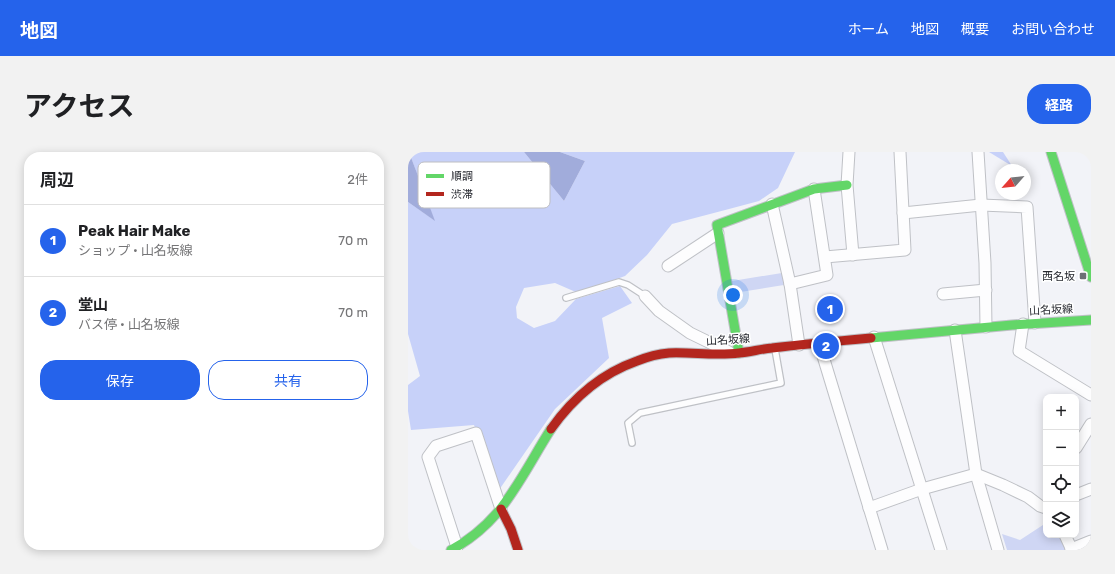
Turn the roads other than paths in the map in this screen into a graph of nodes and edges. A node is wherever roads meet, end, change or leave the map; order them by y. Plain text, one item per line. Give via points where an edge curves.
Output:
1 (849, 152) edge
2 (900, 152) edge
3 (978, 152) edge
4 (1051, 152) edge
5 (847, 185) junction
6 (814, 189) junction
7 (772, 204) junction
8 (981, 205) junction
9 (903, 213) junction
10 (718, 233) junction
11 (853, 254) junction
12 (824, 257) junction
13 (668, 266) dead end
14 (1091, 277) edge
15 (790, 284) junction
16 (986, 290) junction
17 (943, 294) dead end
18 (645, 296) joint
19 (566, 298) dead end
20 (1091, 320) edge
21 (1035, 323) junction
22 (1023, 324) junction
23 (986, 327) junction
24 (955, 330) junction
25 (874, 337) junction
26 (819, 343) junction
27 (799, 345) junction
28 (775, 347) junction
29 (735, 353) junction
30 (1091, 396) edge
31 (1091, 424) edge
32 (632, 443) dead end
33 (1079, 443) edge
34 (976, 474) junction
35 (922, 489) junction
36 (1091, 489) edge
37 (1079, 494) edge
38 (1043, 507) edge
39 (869, 508) junction
40 (501, 509) junction
41 (1066, 538) edge
42 (1091, 541) edge
43 (454, 548) edge
44 (518, 550) edge
45 (882, 550) edge
46 (941, 550) edge
47 (998, 550) edge
48 (1071, 550) edge

1 - 5 street
2 - 9 street
3 - 8 street
4 - 14 main road
5 - 6 main road
5 - 11 street
6 - 7 main road
6 - 12 street
7 - 10 main road via 716,225
7 - 15 street
8 - 9 street
8 - 16 street
8 - 21 street via 1027,207
9 - 11 street via 904,250
10 - 13 street
10 - 29 main road
11 - 12 street
12 - 15 street via 827,275
15 - 27 street
16 - 17 street
16 - 23 street
18 - 19 lane via 619,282
18 - 29 street via 659,311 690,333
20 - 21 main road, 山名坂線
21 - 22 main road, 山名坂線
22 - 23 main road, 山名坂線
22 - 30 street via 1019,351
23 - 24 main road, 山名坂線
24 - 25 main road, 山名坂線
24 - 34 street
25 - 26 main road, 山名坂線
25 - 35 street
26 - 27 main road, 山名坂線
26 - 39 street
27 - 28 main road, 山名坂線
28 - 29 main road, 山名坂線
28 - 32 lane via 781,383 640,413 628,423
29 - 40 main road, 山名坂線 via 664,353 639,359 589,387 557,420
31 - 33 street
34 - 35 street
34 - 38 street via 1028,497
34 - 47 street
35 - 39 street
35 - 46 street
36 - 37 street
39 - 45 street
40 - 43 main road, 山名坂線 via 478,531
40 - 43 street via 476,433 436,446 428,457
40 - 44 main road
41 - 48 street
42 - 48 street

